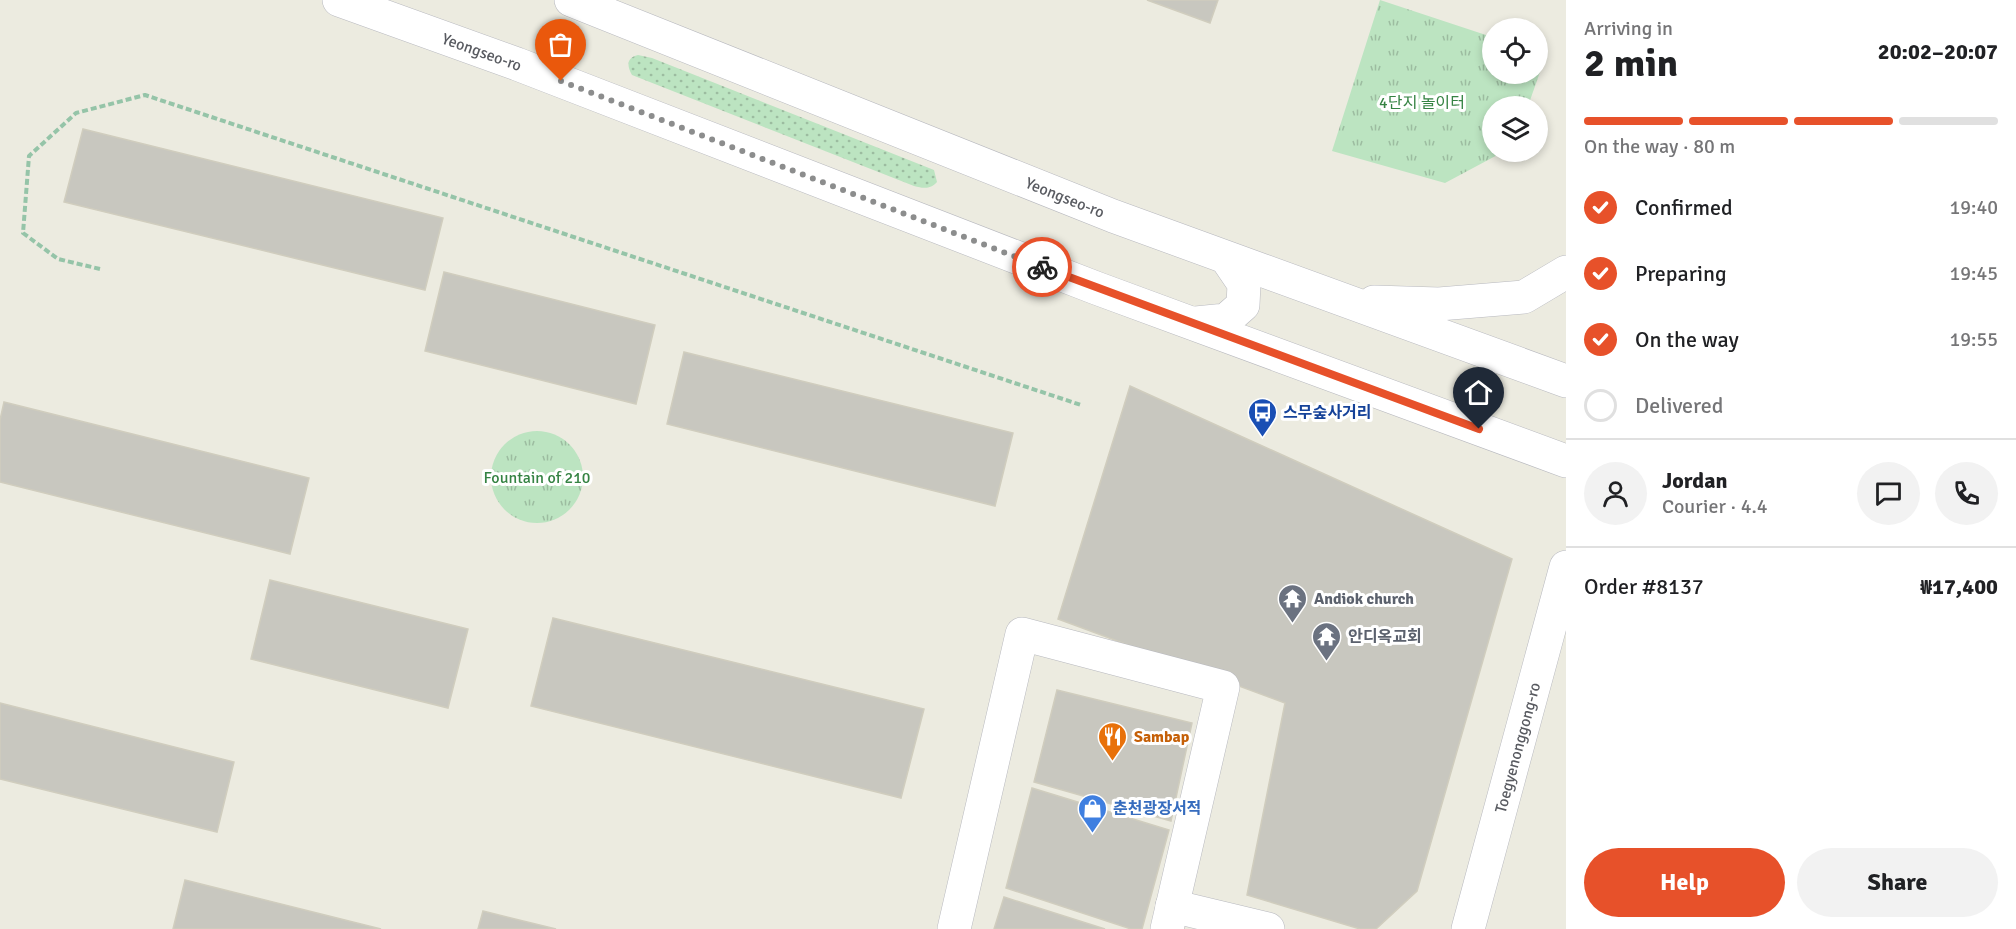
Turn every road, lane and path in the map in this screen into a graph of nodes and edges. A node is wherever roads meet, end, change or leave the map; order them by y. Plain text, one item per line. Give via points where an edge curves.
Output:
1 (339, 0) edge
2 (572, 0) edge
3 (1227, 259) junction
4 (100, 269) dead end
5 (1566, 272) edge
6 (1346, 302) junction
7 (1196, 323) junction
8 (1566, 381) edge
9 (1081, 405) dead end
10 (1566, 461) edge
11 (1566, 567) edge
12 (1170, 918) edge
13 (954, 929) edge
14 (1268, 929) edge
15 (1468, 929) edge

1 - 7 street, Yeongseo-ro
2 - 3 street, Yeongseo-ro
3 - 6 street, Yeongseo-ro
3 - 7 street via 1244,284 1243,305 1226,320
4 - 9 path via 58,259 22,233 29,156 76,113 145,95
5 - 6 street via 1524,297 1439,303
6 - 8 street, Yeongseo-ro
7 - 10 street, Yeongseo-ro
11 - 15 street, Toegyenonggong-ro
12 - 13 street via 1223,687 1022,634
12 - 14 street

